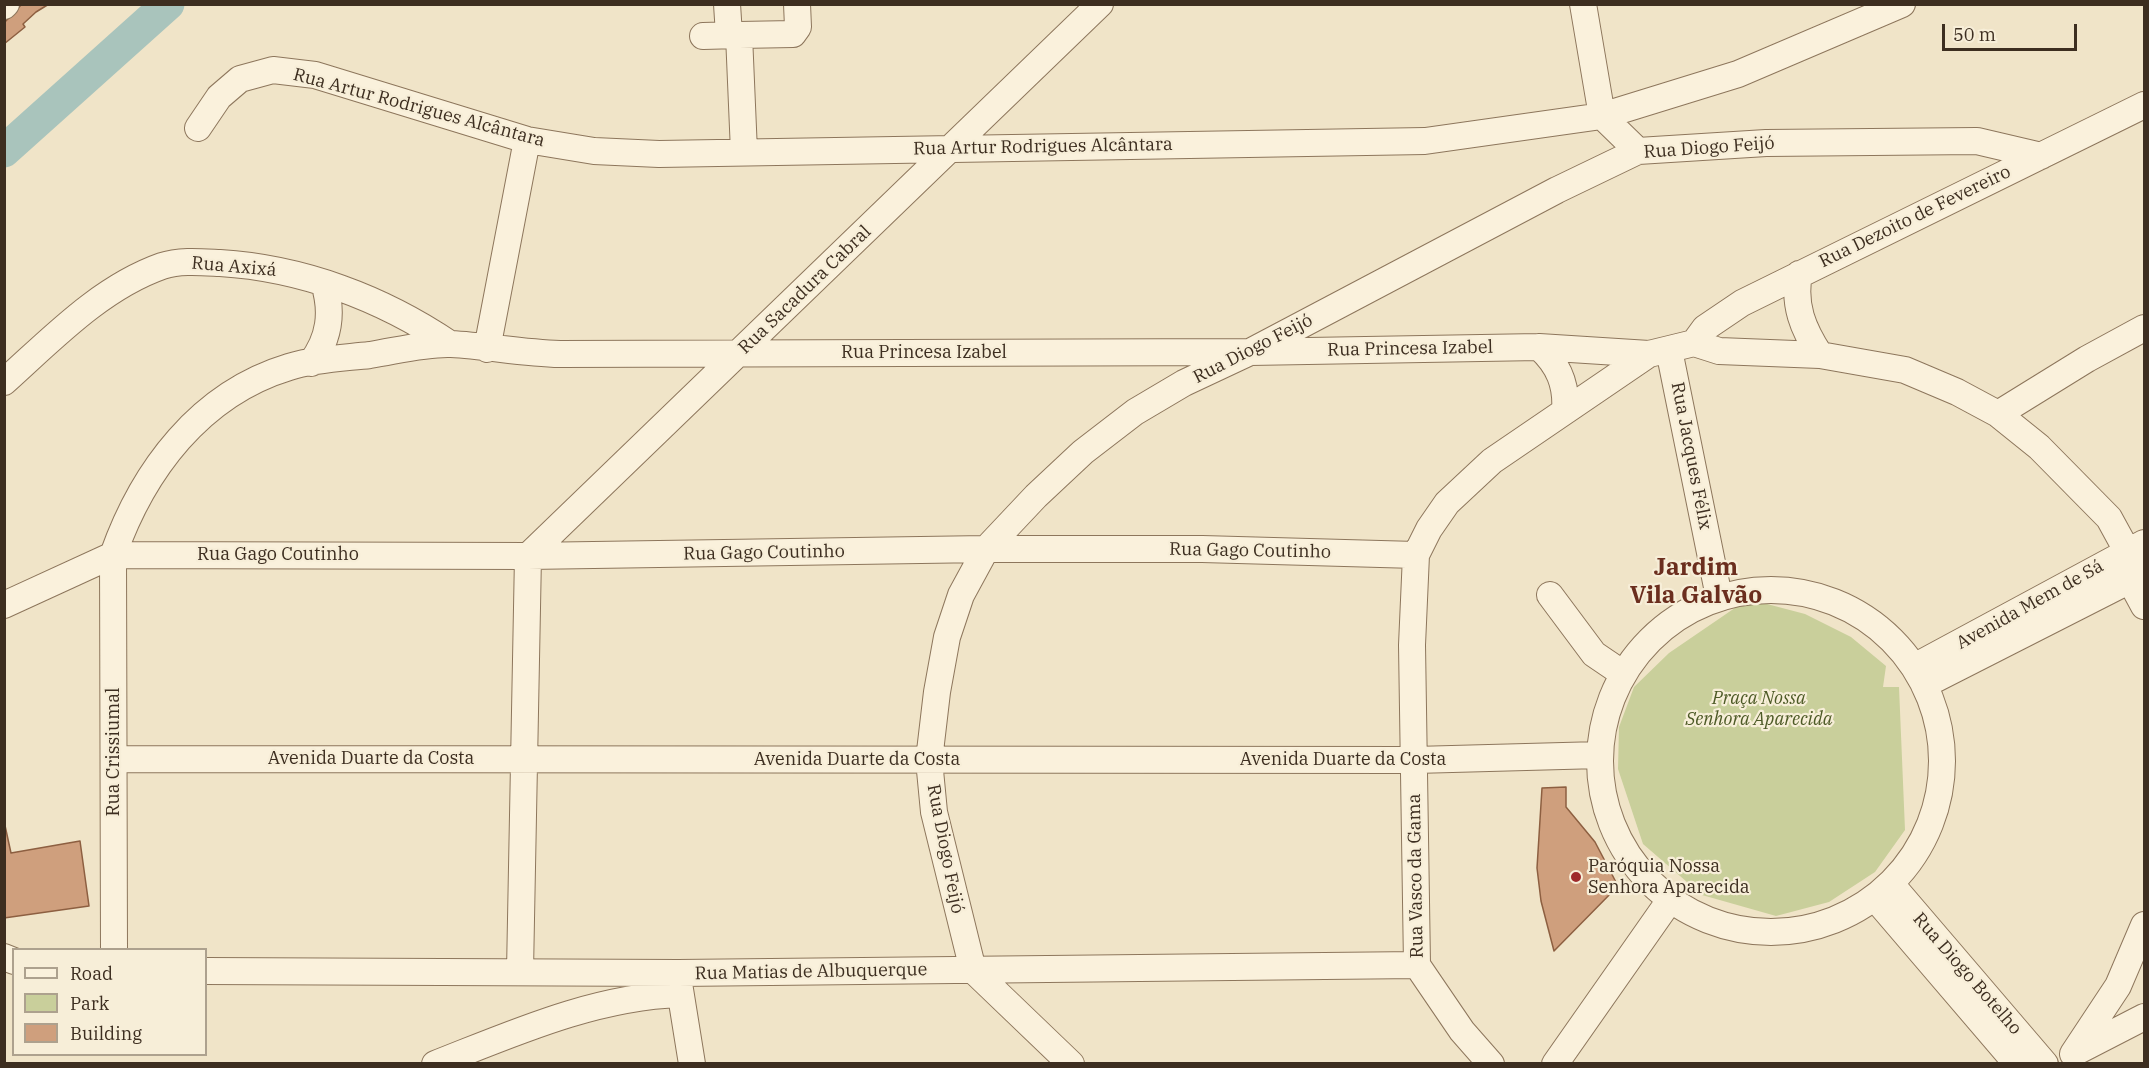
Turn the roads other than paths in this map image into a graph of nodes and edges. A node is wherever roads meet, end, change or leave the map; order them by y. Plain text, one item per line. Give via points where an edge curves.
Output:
1 (728, 4) edge
2 (797, 4) edge
3 (1100, 4) edge
4 (1583, 4) edge
5 (1902, 4) edge
6 (1084, 14) edge
7 (734, 35) junction
8 (703, 36) dead end
9 (2145, 105) edge
10 (1602, 116) junction
11 (198, 128) dead end
12 (527, 140) junction
13 (1977, 141) junction
14 (953, 149) junction
15 (1638, 151) junction
16 (744, 152) junction
17 (2041, 156) junction
18 (2000, 176) junction
19 (1799, 274) junction
20 (324, 283) junction
21 (2145, 328) edge
22 (1694, 343) junction
23 (450, 344) junction
24 (1539, 347) junction
25 (487, 350) junction
26 (1250, 352) junction
27 (1659, 352) junction
28 (739, 354) junction
29 (1820, 355) junction
30 (311, 363) junction
31 (4, 382) edge
32 (1564, 411) junction
33 (1998, 414) junction
34 (986, 549) junction
35 (2130, 550) edge
36 (113, 555) junction
37 (1416, 555) junction
38 (528, 556) junction
39 (2140, 578) edge
40 (1550, 595) dead end
41 (1719, 597) junction
42 (4, 605) edge
43 (2145, 606) edge
44 (1622, 673) junction
45 (1919, 676) junction
46 (1600, 755) junction
47 (525, 758) junction
48 (114, 759) junction
49 (929, 760) junction
50 (1414, 760) junction
51 (1883, 891) junction
52 (1670, 900) junction
53 (2145, 925) edge
54 (114, 948) edge
55 (1416, 965) junction
56 (973, 970) junction
57 (207, 971) edge
58 (520, 971) junction
59 (679, 983) junction
60 (2145, 1017) edge
61 (2065, 1059) edge
62 (435, 1064) edge
63 (692, 1064) edge
64 (1071, 1064) edge
65 (1491, 1064) edge
66 (1555, 1064) edge
67 (2017, 1064) edge
68 (2045, 1064) edge

1 - 7 street
2 - 7 street via 798,27 794,34
3 - 6 street, Rua Sacadura Cabral
4 - 10 street
5 - 10 street, Rua Artur Rodrigues Alcântara via 1738,74
6 - 14 street, Rua Sacadura Cabral
7 - 8 street
7 - 16 street
9 - 17 street, Rua Dezoito de Fevereiro
10 - 14 street, Rua Artur Rodrigues Alcântara via 1425,141
10 - 15 street
11 - 12 street, Rua Artur Rodrigues Alcântara via 219,97 240,79 273,70 315,75
12 - 16 street, Rua Artur Rodrigues Alcântara via 604,151
12 - 25 street
13 - 15 street, Rua Diogo Feijó via 1766,143
13 - 17 street, Rua Diogo Feijó
13 - 18 street
14 - 16 street, Rua Artur Rodrigues Alcântara
14 - 28 street, Rua Sacadura Cabral
15 - 26 street, Rua Diogo Feijó
17 - 18 street, Rua Dezoito de Fevereiro
18 - 19 street, Rua Dezoito de Fevereiro
19 - 22 street, Rua Dezoito de Fevereiro via 1719,316
19 - 29 street via 1800,317
20 - 23 street, Rua Axixá via 422,325
20 - 30 street via 330,317 327,336
20 - 31 street, Rua Axixá via 278,269 190,261 163,266 92,305
21 - 33 street
22 - 27 street, Rua Princesa Izabel
22 - 29 street via 1719,351
23 - 25 street, Rua Princesa Izabel
23 - 30 street, Rua Princesa Izabel
24 - 26 street, Rua Princesa Izabel
24 - 27 street, Rua Princesa Izabel
24 - 32 street via 1561,376
25 - 28 street, Rua Princesa Izabel
26 - 28 street, Rua Princesa Izabel
26 - 34 street, Rua Diogo Feijó via 1184,383 1127,419 1083,452
27 - 32 street
27 - 41 street, Rua Jacques Félix
28 - 38 street, Rua Sacadura Cabral
29 - 33 street via 1905,370
30 - 36 street, Rua Princesa Izabel via 281,370 237,389 192,426 159,462 141,490
32 - 37 street via 1468,482 1447,503
33 - 35 street via 2039,447 2109,518
34 - 37 street, Rua Gago Coutinho via 1202,549
34 - 38 street, Rua Gago Coutinho
34 - 49 street, Rua Diogo Feijó via 961,595 947,638 936,692
35 - 39 street
35 - 45 street, Avenida Mem de Sá
36 - 38 street, Rua Gago Coutinho
36 - 42 street
36 - 48 street, Rua Crissiumal
37 - 50 street, Rua Vasco da Gama via 1412,645
38 - 47 street
39 - 43 street
39 - 45 street, Avenida Mem de Sá
40 - 44 street via 1594,654
41 - 44 street via 1672,620
41 - 45 street via 1763,589 1807,593 1849,608 1886,633
44 - 46 street via 1610,703
45 - 51 street via 1939,725 1942,768 1937,800 1918,850
46 - 50 street, Avenida Duarte da Costa
46 - 52 street via 1607,810 1621,840 1631,860
47 - 48 street, Avenida Duarte da Costa
47 - 49 street, Avenida Duarte da Costa
47 - 58 street
48 - 54 street, Rua Crissiumal
49 - 50 street, Avenida Duarte da Costa
49 - 56 street, Rua Diogo Feijó via 934,812
50 - 55 street, Rua Vasco da Gama
51 - 52 street via 1827,924 1773,933 1719,925
51 - 67 street, Rua Diogo Botelho
51 - 68 street, Rua Diogo Botelho
52 - 66 street
53 - 61 street via 2118,986
55 - 56 street, Rua Matias de Albuquerque
55 - 65 street, Rua Vasco da Gama
56 - 59 street, Rua Matias de Albuquerque
56 - 64 street
57 - 58 street, Rua Matias de Albuquerque
58 - 59 street, Rua Matias de Albuquerque
59 - 62 street via 582,1010
59 - 63 street
60 - 61 street

